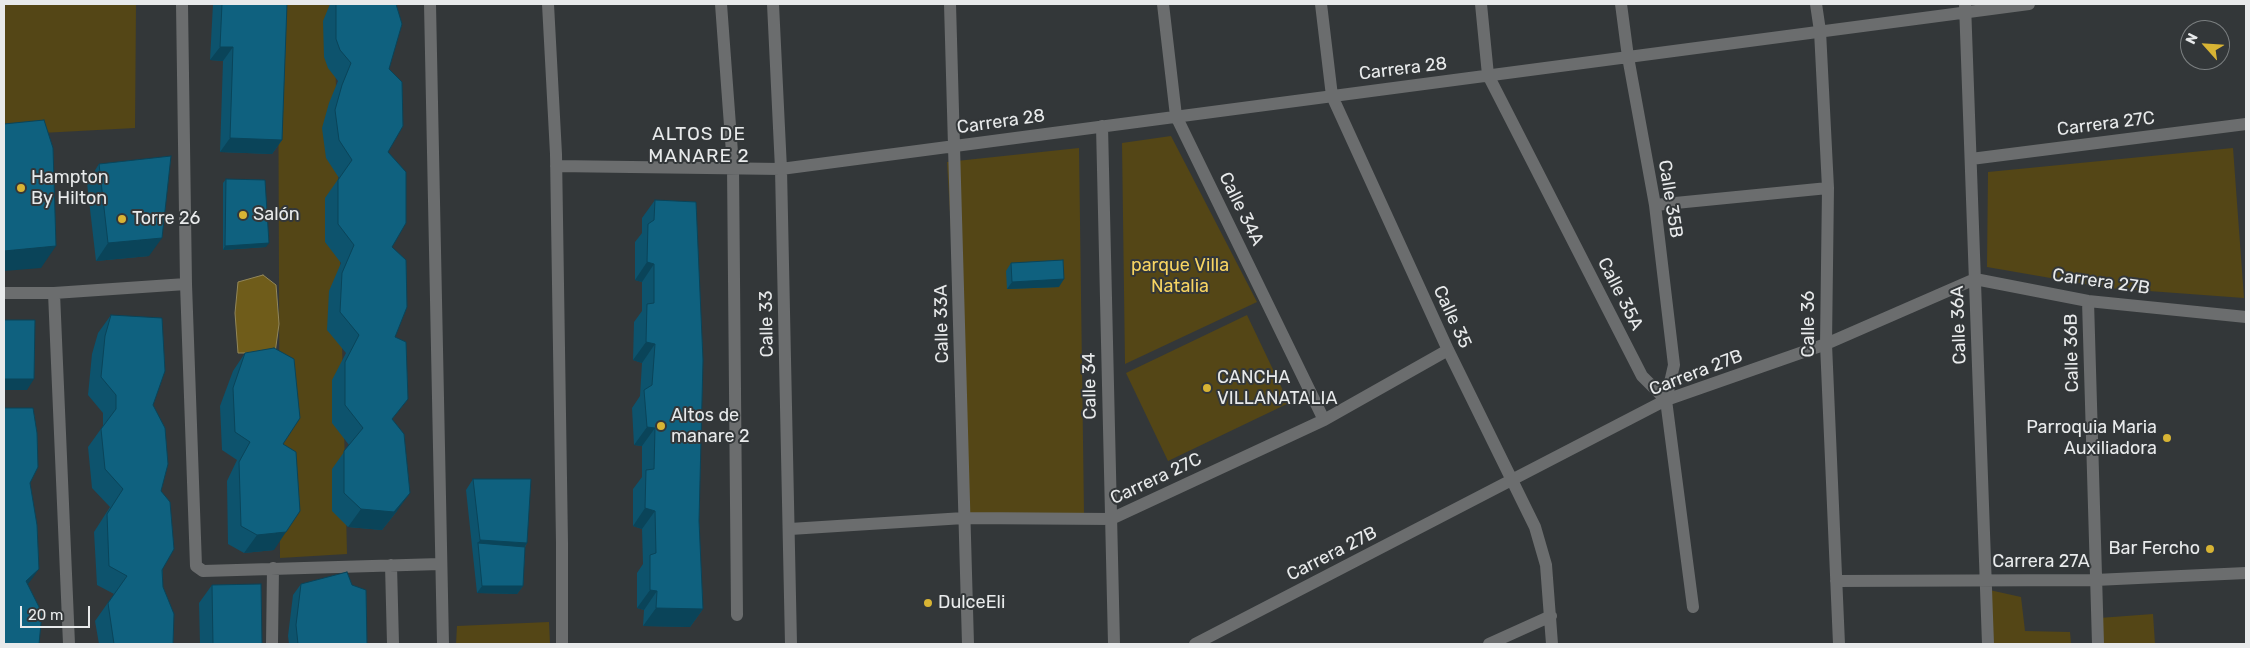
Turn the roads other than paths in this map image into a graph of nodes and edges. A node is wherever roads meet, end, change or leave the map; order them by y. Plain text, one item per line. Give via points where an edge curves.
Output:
1 (182, 4) edge
2 (430, 4) edge
3 (548, 4) edge
4 (721, 4) edge
5 (773, 4) edge
6 (950, 4) edge
7 (1163, 4) edge
8 (1321, 4) edge
9 (1481, 4) edge
10 (1622, 4) edge
11 (1816, 4) edge
12 (2029, 4) edge
13 (1965, 8) edge
14 (1820, 31) junction
15 (1628, 57) junction
16 (1488, 75) junction
17 (1332, 96) junction
18 (1176, 116) junction
19 (2246, 124) edge
20 (1102, 126) junction
21 (955, 146) junction
22 (1971, 160) junction
23 (556, 166) junction
24 (733, 166) junction
25 (781, 168) junction
26 (1828, 188) junction
27 (1654, 205) junction
28 (1975, 279) junction
29 (186, 284) junction
30 (4, 293) edge
31 (54, 293) junction
32 (2088, 300) junction
33 (2246, 317) edge
34 (1826, 344) junction
35 (1448, 350) junction
36 (1666, 400) junction
37 (1324, 420) junction
38 (1512, 479) junction
39 (964, 518) junction
40 (1111, 519) junction
41 (790, 529) junction
42 (440, 564) junction
43 (390, 565) junction
44 (274, 568) junction
45 (2246, 573) edge
46 (1986, 580) junction
47 (2095, 580) junction
48 (1836, 581) junction
49 (1694, 607) dead end
50 (737, 615) dead end
51 (1551, 616) junction
52 (69, 644) edge
53 (272, 644) edge
54 (393, 644) edge
55 (443, 644) edge
56 (562, 644) edge
57 (791, 644) edge
58 (968, 644) edge
59 (1114, 644) edge
60 (1194, 644) edge
61 (1490, 644) edge
62 (1552, 644) edge
63 (1839, 644) edge
64 (1988, 644) edge
65 (2098, 644) edge

1 - 29 street
2 - 42 street
3 - 23 street
4 - 24 street
5 - 25 street, Calle 33
6 - 21 street, Calle 33A
7 - 18 street, Calle 34A
8 - 17 street, Calle 35
9 - 16 street, Calle 35A
10 - 15 street, Calle 35B
11 - 14 street, Calle 36
12 - 13 street, Carrera 28
13 - 14 street, Carrera 28
13 - 22 street, Calle 36A
14 - 15 street, Carrera 28
14 - 26 street, Calle 36
15 - 16 street, Carrera 28
15 - 27 street, Calle 35B
16 - 17 street, Carrera 28
16 - 36 street, Calle 35A via 1642,376
17 - 18 street, Carrera 28
17 - 35 street, Calle 35
18 - 20 street, Carrera 28
18 - 37 street, Calle 34A
19 - 22 street, Carrera 27C
20 - 21 street, Carrera 28
20 - 40 street, Calle 34
21 - 25 street, Carrera 28
21 - 39 street, Calle 33A
22 - 28 street, Calle 36A
23 - 24 street, Carrera 28
23 - 56 street
24 - 25 street, Carrera 28
24 - 50 street
25 - 41 street, Calle 33
26 - 27 street
26 - 34 street, Calle 36
27 - 36 street, Calle 35B via 1674,365
28 - 32 street, Carrera 27B
28 - 34 street, Carrera 27B
28 - 46 street, Calle 36A
29 - 31 street
29 - 44 street via 196,566 203,571
30 - 31 street
31 - 52 street
32 - 33 street, Carrera 27B
32 - 47 street, Calle 36B
34 - 36 street, Carrera 27B
34 - 48 street, Calle 36
35 - 37 street, Carrera 27C
35 - 38 street, Calle 35
36 - 38 street, Carrera 27B
36 - 49 street
37 - 40 street, Carrera 27C
38 - 51 street, Calle 35 via 1536,527 1546,565
38 - 60 street, Carrera 27B
39 - 40 street, Carrera 27C
39 - 41 street, Carrera 27C
39 - 58 street, Calle 33A
40 - 59 street, Calle 34
41 - 57 street, Calle 33
42 - 43 street
42 - 55 street
43 - 44 street
43 - 54 street
44 - 53 street
45 - 47 street, Carrera 27A
46 - 47 street, Carrera 27A
46 - 48 street, Carrera 27A
46 - 64 street, Calle 36A
47 - 65 street, Calle 36B
48 - 63 street, Calle 36
51 - 61 street
51 - 62 street, Calle 35

